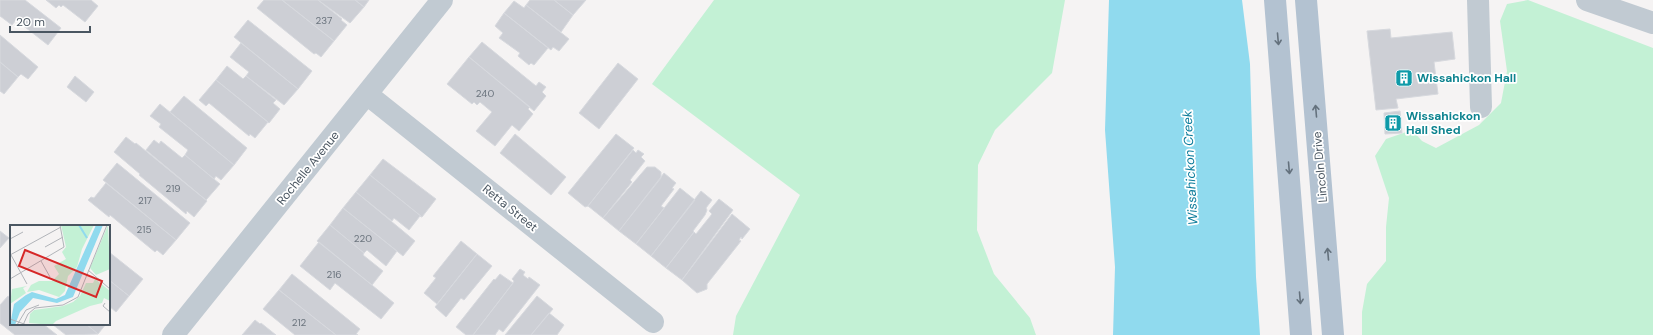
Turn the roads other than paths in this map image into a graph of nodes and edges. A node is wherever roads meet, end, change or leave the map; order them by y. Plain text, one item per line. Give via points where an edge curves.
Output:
1 (442, 0) edge
2 (1275, 0) edge
3 (1306, 0) edge
4 (1478, 0) edge
5 (1587, 0) edge
6 (1617, 5) edge
7 (1653, 23) edge
8 (368, 95) junction
9 (1481, 107) dead end
10 (653, 322) dead end
11 (173, 335) edge
12 (1301, 335) edge
13 (1333, 335) edge

1 - 8 street, Rochelle Avenue
2 -> 12 main road
13 -> 3 main road, Lincoln Drive
4 - 9 street
5 - 6 street
6 - 7 street
8 - 10 street, Retta Street
8 - 11 street, Rochelle Avenue

